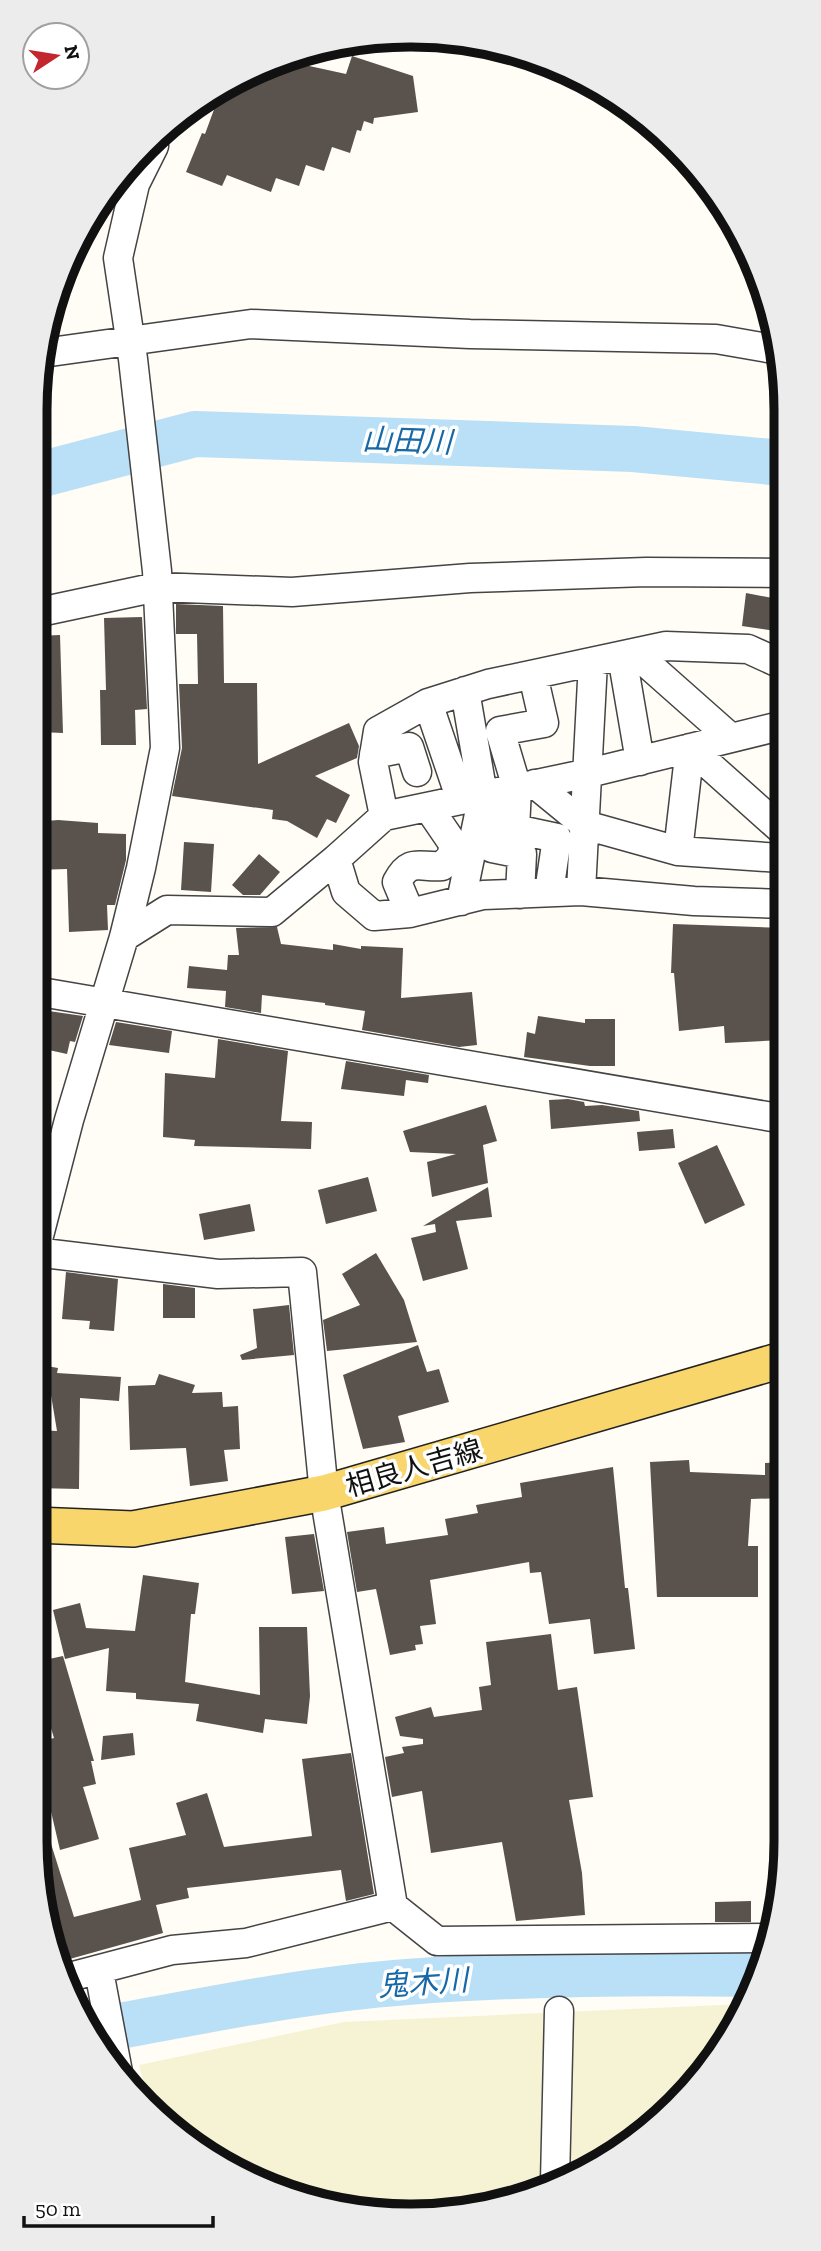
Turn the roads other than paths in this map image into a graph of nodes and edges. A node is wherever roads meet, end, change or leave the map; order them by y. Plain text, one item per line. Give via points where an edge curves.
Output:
1 (146, 162) edge
2 (768, 347) edge
3 (131, 351) junction
4 (52, 353) edge
5 (774, 573) edge
6 (157, 579) junction
7 (47, 610) edge
8 (629, 654) junction
9 (774, 661) edge
10 (593, 662) junction
11 (533, 675) junction
12 (465, 691) junction
13 (428, 703) junction
14 (774, 727) edge
15 (731, 738) junction
16 (690, 748) junction
17 (374, 754) junction
18 (640, 761) junction
19 (417, 772) dead end
20 (589, 773) junction
21 (499, 792) junction
22 (428, 807) junction
23 (384, 816) junction
24 (584, 825) junction
25 (774, 835) edge
26 (774, 844) edge
27 (678, 851) junction
28 (336, 859) junction
29 (581, 891) junction
30 (549, 892) junction
31 (520, 894) junction
32 (461, 901) junction
33 (774, 902) edge
34 (410, 913) junction
35 (124, 937) junction
36 (47, 993) edge
37 (103, 1002) junction
38 (774, 1117) edge
39 (47, 1208) edge
40 (47, 1253) edge
41 (774, 1362) edge
42 (324, 1493) junction
43 (47, 1525) edge
44 (393, 1906) junction
45 (760, 1938) edge
46 (99, 1970) junction
47 (74, 1976) edge
48 (559, 2011) dead end
49 (114, 2051) edge
50 (555, 2174) edge

1 - 3 street via 135,184 118,258
2 - 3 street via 716,338 251,324
3 - 4 street
3 - 6 street
5 - 6 street via 497,577 292,592
6 - 7 street
6 - 35 street via 165,748
8 - 9 street via 666,646 748,649
8 - 10 street
8 - 15 street
8 - 18 street
10 - 11 street
10 - 20 street
11 - 12 street
11 - 21 street via 544,723 500,731
12 - 13 street
12 - 21 street
13 - 17 street via 378,731
13 - 21 street
14 - 15 street
15 - 16 street
16 - 18 street
16 - 25 street
16 - 27 street
17 - 19 street via 409,747
17 - 23 street
18 - 20 street
20 - 21 street
20 - 24 street
21 - 22 street
21 - 24 street
21 - 30 street via 515,829 557,838
21 - 31 street via 492,848 522,854
21 - 32 street
22 - 23 street
22 - 34 street via 454,845 442,866 412,865 402,872 397,882
23 - 28 street
24 - 27 street
24 - 29 street
26 - 27 street
28 - 34 street via 346,892 374,916
28 - 35 street via 272,912 167,910
29 - 30 street
29 - 33 street via 694,901
30 - 31 street
31 - 32 street
32 - 34 street
35 - 37 street
36 - 37 street
37 - 38 street
37 - 39 street
40 - 42 street via 218,1274 302,1272
41 - 42 main road, 相良人吉線
42 - 43 main road, 相良人吉線 via 133,1529
42 - 44 street
44 - 45 street via 437,1941
44 - 46 street via 246,1943 172,1950
46 - 47 street
46 - 49 street
48 - 50 street

